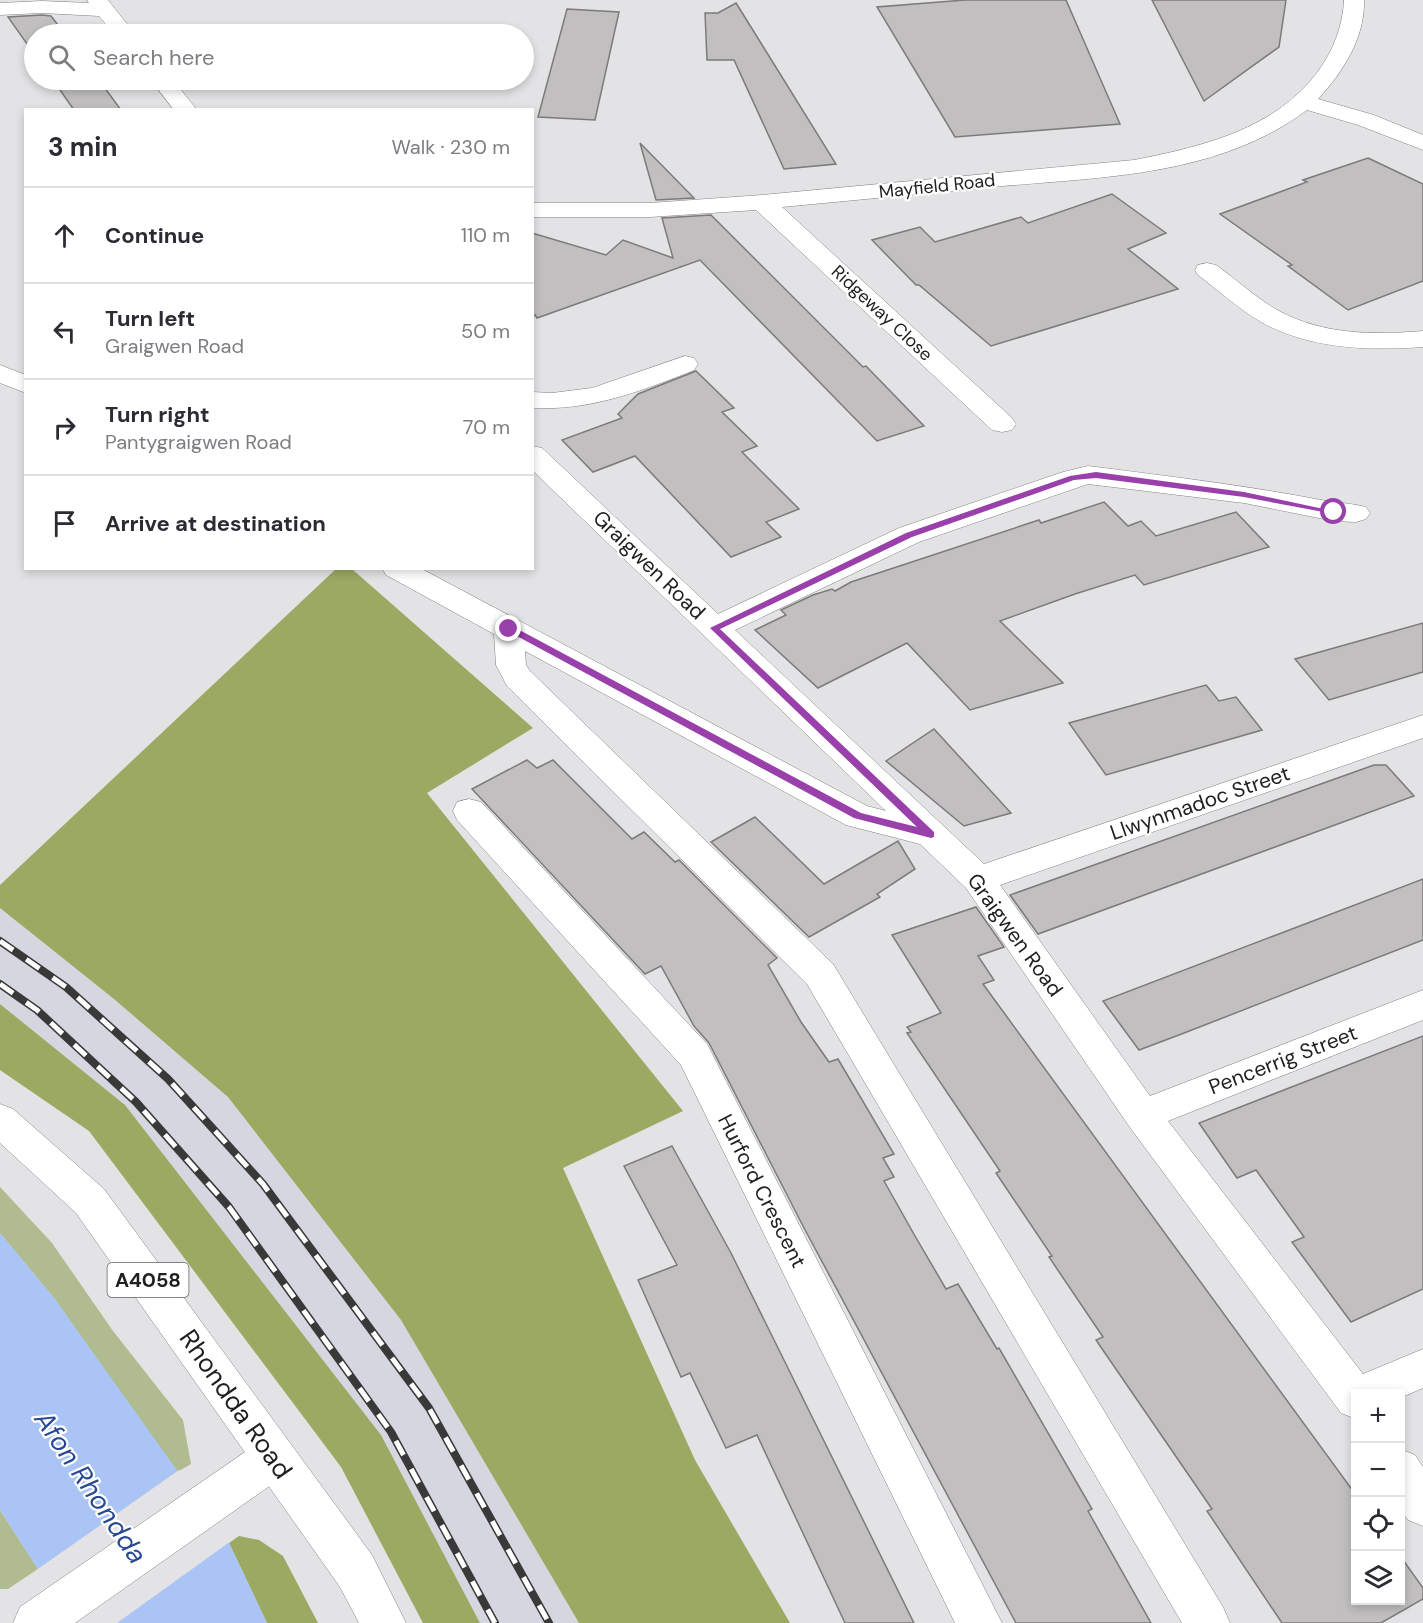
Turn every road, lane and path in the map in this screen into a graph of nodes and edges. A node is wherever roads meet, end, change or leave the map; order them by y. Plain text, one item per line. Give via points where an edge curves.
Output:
1 (1354, 0) edge
2 (101, 5) edge
3 (0, 9) edge
4 (117, 24) edge
5 (170, 90) edge
6 (1312, 94) junction
7 (184, 108) edge
8 (1423, 143) edge
9 (762, 202) junction
10 (534, 210) edge
11 (1207, 270) dead end
12 (1423, 339) edge
13 (685, 364) dead end
14 (0, 373) edge
15 (24, 384) edge
16 (534, 400) edge
17 (1002, 424) dead end
18 (534, 456) edge
19 (1356, 513) dead end
20 (400, 570) edge
21 (714, 628) junction
22 (509, 629) junction
23 (1423, 726) edge
24 (470, 811) dead end
25 (931, 834) junction
26 (978, 879) junction
27 (1423, 1005) edge
28 (1142, 1115) junction
29 (0, 1120) edge
30 (1423, 1368) edge
31 (1352, 1389) edge
32 (1376, 1389) edge
33 (273, 1458) junction
34 (1405, 1476) edge
35 (1423, 1505) edge
36 (36, 1623) edge
37 (383, 1623) edge
38 (979, 1623) edge
39 (1207, 1623) edge

1 - 6 street via 1345,42 1334,66
2 - 3 street
2 - 4 street
5 - 7 street
6 - 8 street
6 - 9 street, Mayfield Road via 1275,123 1231,144 1185,158 1134,167
9 - 10 street, Mayfield Road via 650,210
9 - 17 street, Ridgeway Close
11 - 12 street via 1271,316 1307,332 1383,343
13 - 16 street via 622,390 583,399
14 - 15 street
18 - 21 street, Graigwen Road
19 - 21 street via 1096,475 1073,478 909,535
20 - 22 street
21 - 25 street, Graigwen Road
22 - 25 street via 858,816
22 - 39 street via 511,664 518,678 820,974
23 - 26 street, Llwynmadoc Street
24 - 38 street, Hurford Crescent via 694,1054
25 - 26 street, Graigwen Road
26 - 28 street, Graigwen Road
27 - 28 street, Pencerrig Street
28 - 31 street, Graigwen Road
29 - 33 street, Rhondda Road / A4058 via 90,1201
30 - 32 street
33 - 36 street
33 - 37 street, Rhondda Road / A4058 via 356,1571
34 - 35 street

